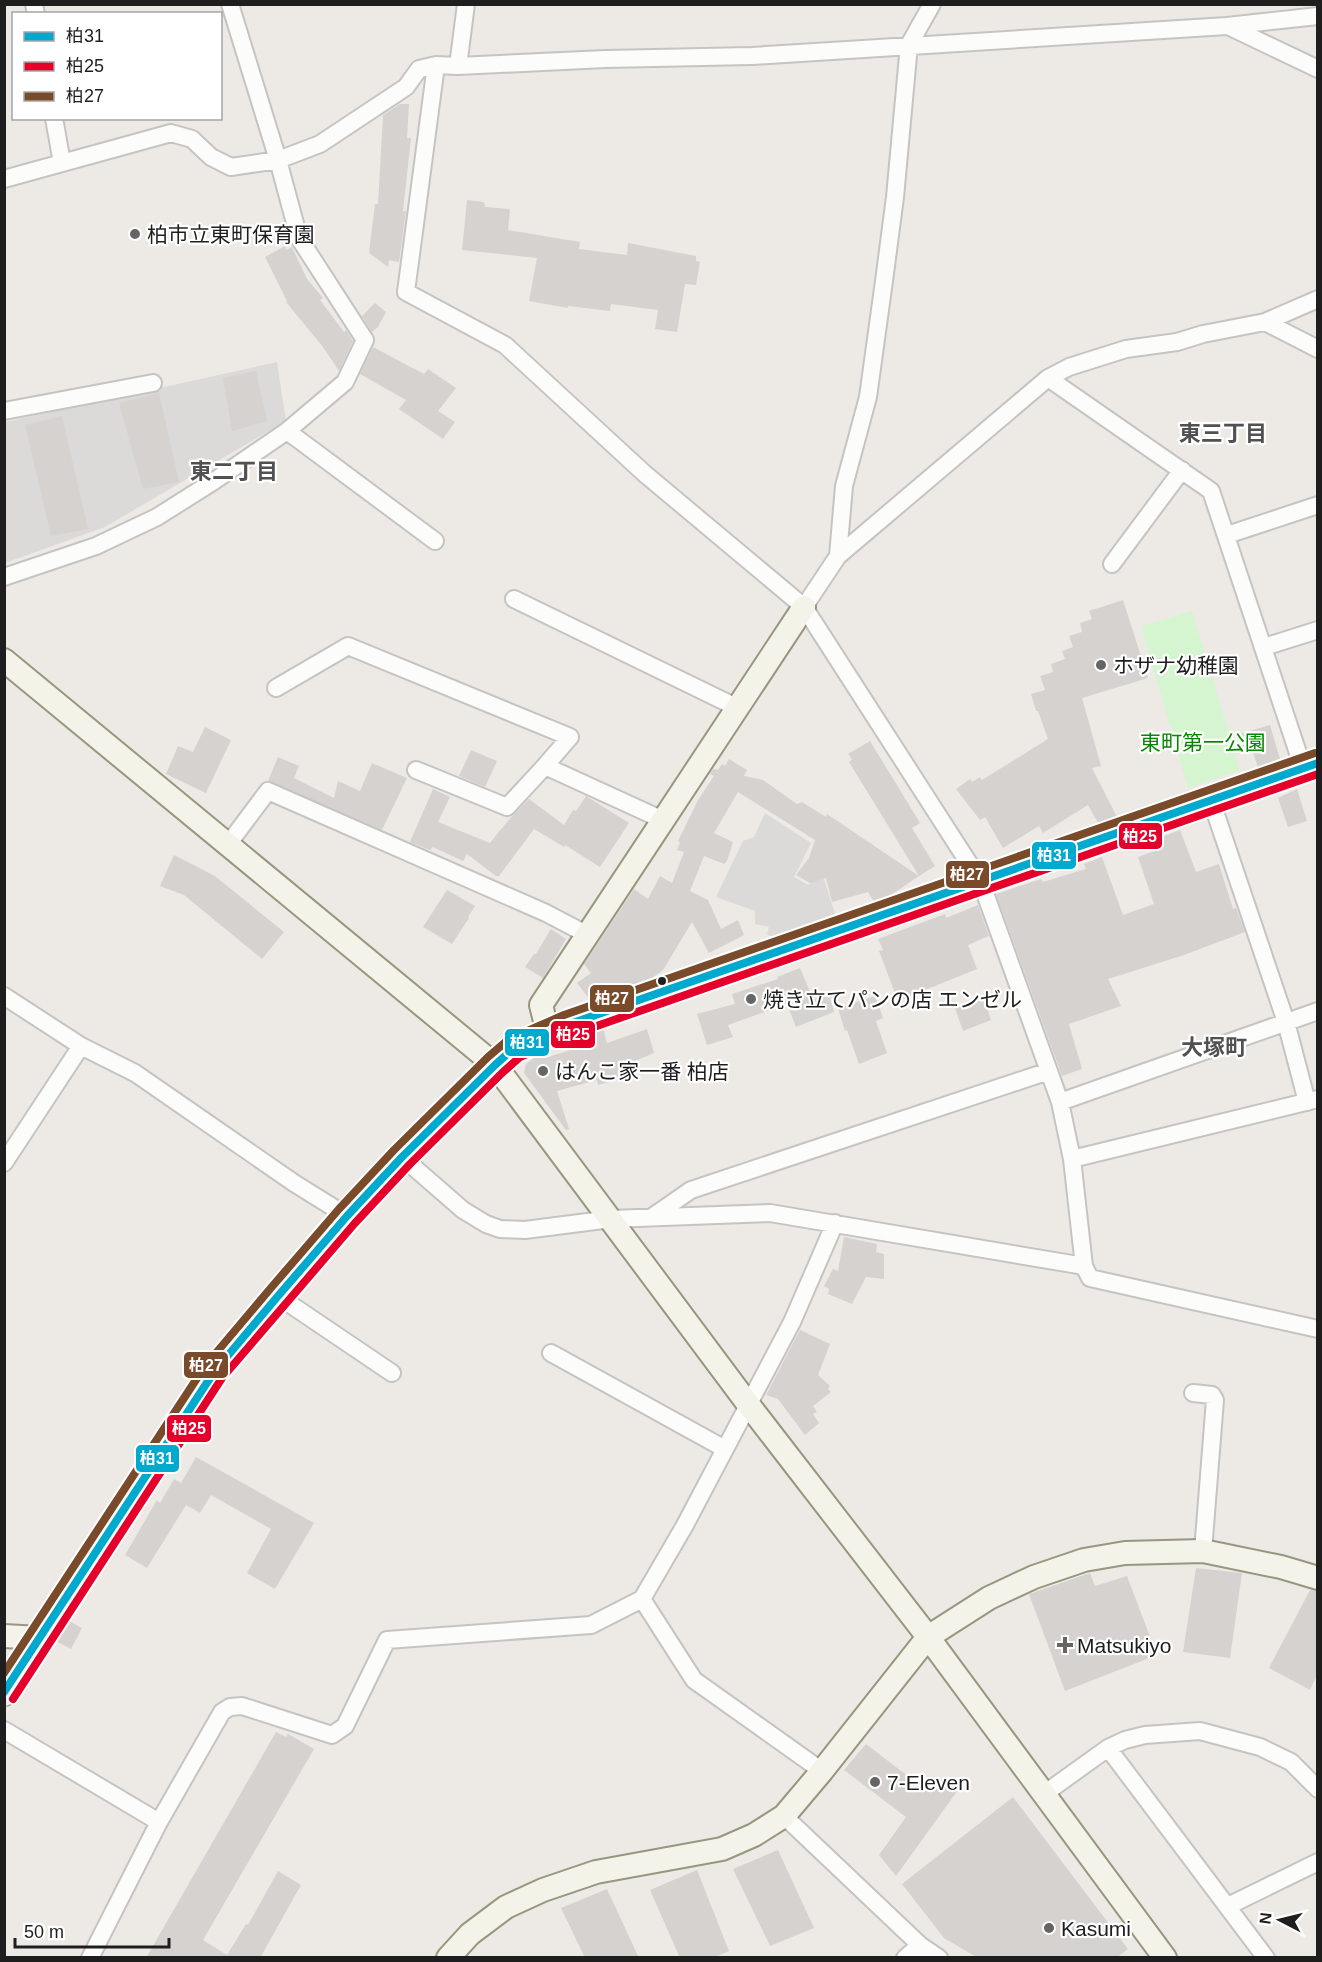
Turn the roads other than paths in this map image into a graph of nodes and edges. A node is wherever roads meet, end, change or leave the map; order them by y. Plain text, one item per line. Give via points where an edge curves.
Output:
1 (230, 4) edge
2 (466, 4) edge
3 (932, 4) edge
4 (1317, 16) edge
5 (1227, 26) junction
6 (909, 45) junction
7 (436, 65) junction
8 (458, 66) junction
9 (1317, 69) edge
10 (54, 120) edge
11 (278, 160) junction
12 (62, 163) junction
13 (4, 179) edge
14 (1317, 299) edge
15 (1265, 322) junction
16 (1317, 349) edge
17 (1048, 378) junction
18 (153, 382) dead end
19 (4, 411) edge
20 (287, 431) junction
21 (1182, 470) junction
22 (1317, 505) edge
23 (1227, 535) junction
24 (435, 541) dead end
25 (838, 556) junction
26 (1112, 564) dead end
27 (4, 577) edge
28 (514, 599) dead end
29 (804, 607) junction
30 (1317, 630) edge
31 (1264, 647) junction
32 (4, 660) edge
33 (276, 688) dead end
34 (738, 708) junction
35 (545, 766) junction
36 (1310, 766) edge
37 (416, 770) dead end
38 (1211, 800) junction
39 (663, 820) junction
40 (229, 843) junction
41 (981, 882) junction
42 (588, 936) junction
43 (4, 996) edge
44 (1317, 1011) edge
45 (1286, 1022) junction
46 (548, 1033) junction
47 (81, 1046) junction
48 (495, 1065) junction
49 (1049, 1071) junction
50 (1312, 1100) edge
51 (1060, 1102) junction
52 (402, 1156) junction
53 (1072, 1159) junction
54 (4, 1163) edge
55 (347, 1216) junction
56 (652, 1217) junction
57 (611, 1219) junction
58 (835, 1223) junction
59 (1084, 1266) junction
60 (278, 1296) junction
61 (1317, 1329) edge
62 (550, 1353) dead end
63 (392, 1373) dead end
64 (1193, 1393) dead end
65 (748, 1404) junction
66 (724, 1449) junction
67 (1203, 1551) junction
68 (1317, 1578) edge
69 (642, 1599) junction
70 (4, 1636) edge
71 (928, 1637) junction
72 (40, 1638) junction
73 (4, 1693) edge
74 (4, 1730) edge
75 (1108, 1748) junction
76 (822, 1772) junction
77 (1317, 1790) edge
78 (1044, 1794) junction
79 (784, 1816) junction
80 (159, 1822) junction
81 (1317, 1862) edge
82 (1228, 1906) junction
83 (920, 1945) junction
84 (90, 1958) edge
85 (448, 1958) edge
86 (906, 1958) edge
87 (939, 1958) edge
88 (1165, 1958) edge
89 (1266, 1958) edge

1 - 11 street
2 - 8 street
3 - 6 street
4 - 5 street
5 - 6 street
5 - 9 street
6 - 8 street via 752,56
6 - 25 street via 883,292 868,398 844,486
7 - 8 street
7 - 11 street via 419,69 406,87 320,144
7 - 29 street via 406,292 505,345 645,474
10 - 12 street
11 - 12 street via 231,167 211,157 192,139 171,133
11 - 20 street via 299,238 365,340 345,382
12 - 13 street
14 - 15 street
15 - 16 street
15 - 17 street via 1126,349
17 - 21 street
17 - 25 street
18 - 19 street
20 - 24 street
20 - 27 street via 157,517 96,546
21 - 23 street via 1211,491
21 - 26 street
22 - 23 street
23 - 31 street
25 - 29 street
28 - 34 street
29 - 34 street
29 - 41 street
30 - 31 street
31 - 36 street
32 - 40 street
33 - 35 street via 348,646 570,737
34 - 39 street
35 - 37 street via 507,807
35 - 39 street
36 - 38 main road
38 - 41 main road
38 - 45 street
39 - 42 street
40 - 42 street via 268,792 546,913
40 - 48 street
41 - 46 main road
41 - 49 street
42 - 46 street via 542,1005
43 - 47 street
44 - 45 street
45 - 50 street
45 - 51 street
46 - 48 main road via 514,1048
47 - 54 street
47 - 55 street via 135,1073
48 - 52 main road
48 - 57 street
49 - 51 street
49 - 56 street via 691,1190
50 - 53 street
51 - 53 street
52 - 55 main road
52 - 57 street via 463,1210 500,1229 525,1230
53 - 59 street
55 - 60 main road
56 - 57 street
56 - 58 street via 770,1213
57 - 65 street
58 - 59 street
58 - 65 street via 792,1322
59 - 61 street via 1090,1278
60 - 63 street
60 - 72 main road via 214,1372
62 - 66 street
64 - 67 street via 1212,1395 1215,1400
65 - 66 street
65 - 71 street
66 - 69 street
67 - 68 street
67 - 71 street via 1125,1553 1084,1560 989,1598
69 - 76 street via 694,1680
69 - 80 street via 591,1625 387,1640 345,1726 332,1735 242,1706 230,1707 222,1712
70 - 72 street
71 - 76 street
71 - 78 street
72 - 73 main road
74 - 80 street
75 - 77 street via 1145,1735 1200,1731 1260,1747 1291,1762
75 - 78 street
75 - 82 street
76 - 79 street
78 - 88 street
79 - 83 street
79 - 85 street via 722,1849 596,1872 543,1890 506,1907 470,1934
80 - 84 street
81 - 82 street
82 - 89 street
83 - 86 street
83 - 87 street

